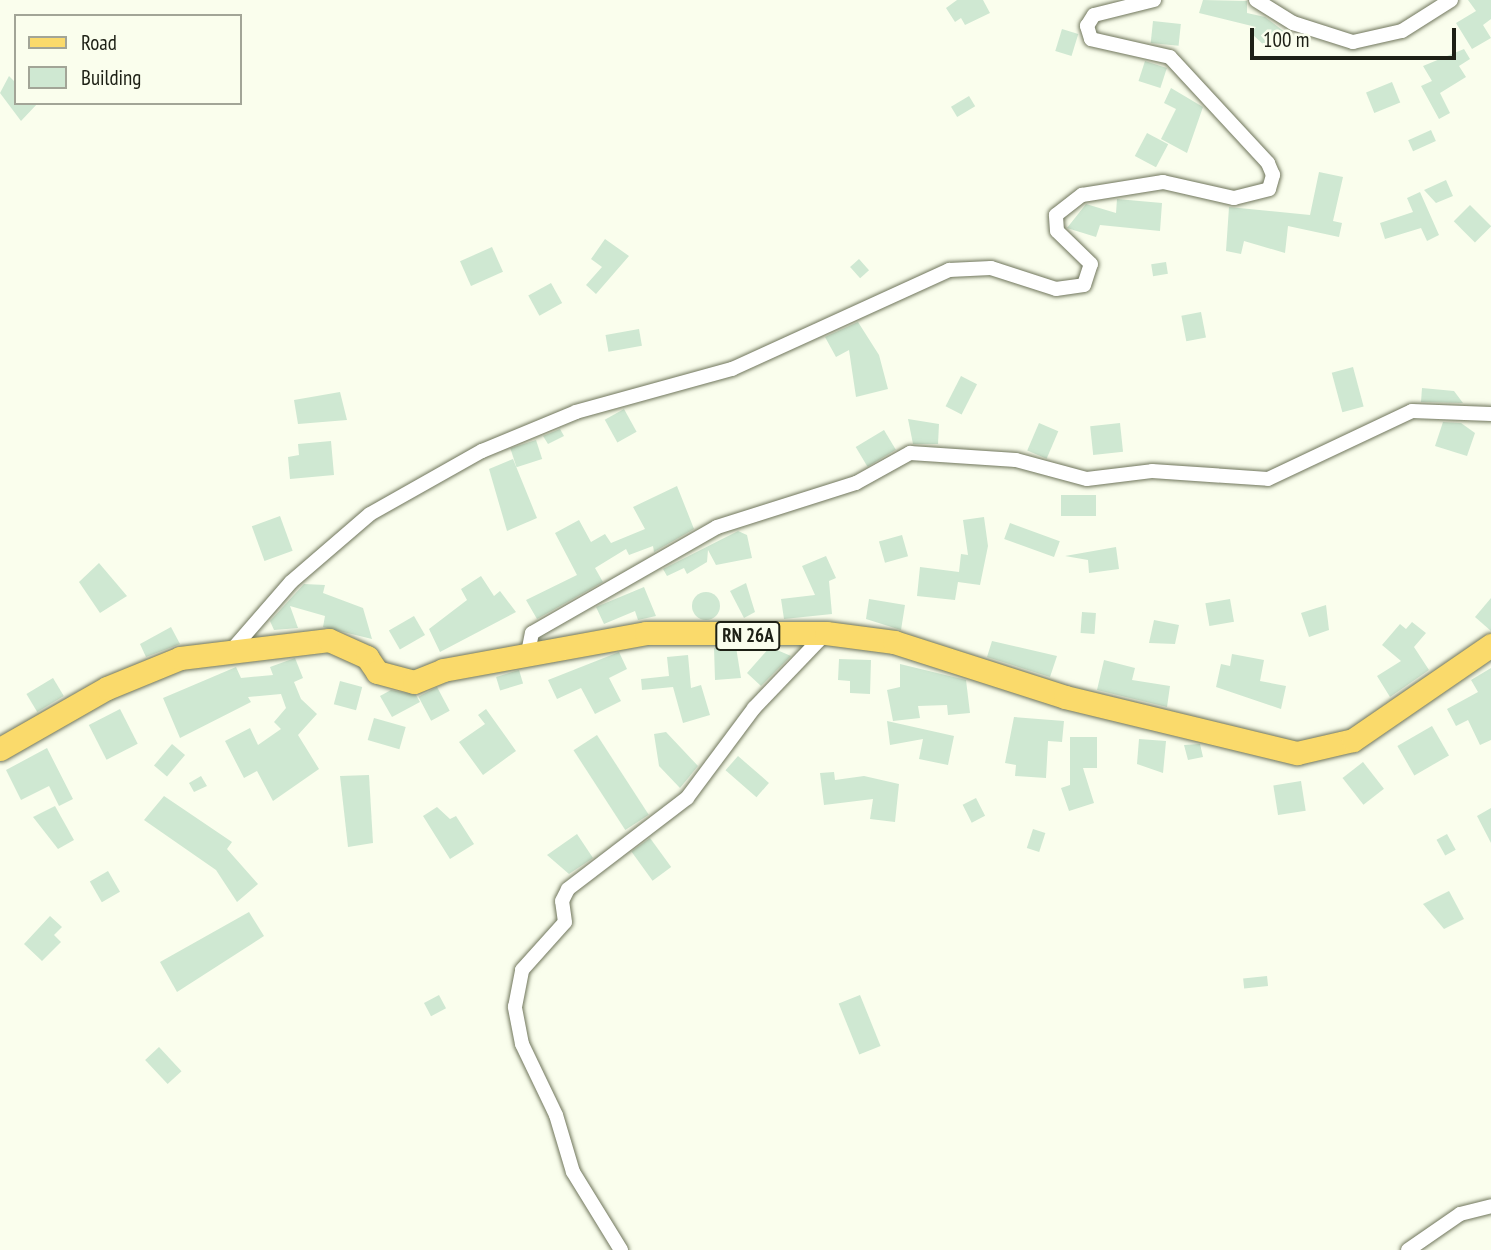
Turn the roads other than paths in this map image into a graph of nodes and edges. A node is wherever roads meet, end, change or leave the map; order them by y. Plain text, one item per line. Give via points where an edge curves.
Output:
1 (1154, 0) edge
2 (1256, 0) edge
3 (1451, 0) edge
4 (1491, 415) edge
5 (826, 633) junction
6 (1491, 645) edge
7 (230, 652) junction
8 (528, 653) junction
9 (0, 749) edge
10 (1491, 1206) edge
11 (621, 1250) edge
12 (1408, 1250) edge

1 - 7 street via 1094,16 1087,26 1091,39 1170,57 1268,163 1273,175 1269,189 1234,198 1163,182 1082,195 1056,215 1057,231 1091,264 1084,285 1056,289 991,268 949,270 732,369 576,412 482,451 370,514 290,582
2 - 3 street via 1293,23 1353,43 1402,31
4 - 8 street via 1412,411 1268,480 1152,471 1087,480 1016,460 910,453 856,482 744,516 695,539 532,633
5 - 6 main road, RN 26A via 894,642 1065,697 1297,753 1353,740
5 - 8 main road, RN 26A via 646,633
5 - 11 street via 754,708 687,798 568,889 562,901 565,922 522,970 515,1007 522,1044 556,1115 573,1172
7 - 8 main road, RN 26A via 329,640 367,657 377,672 414,682
7 - 9 main road, RN 26A via 180,657 119,683
10 - 12 street via 1460,1214

